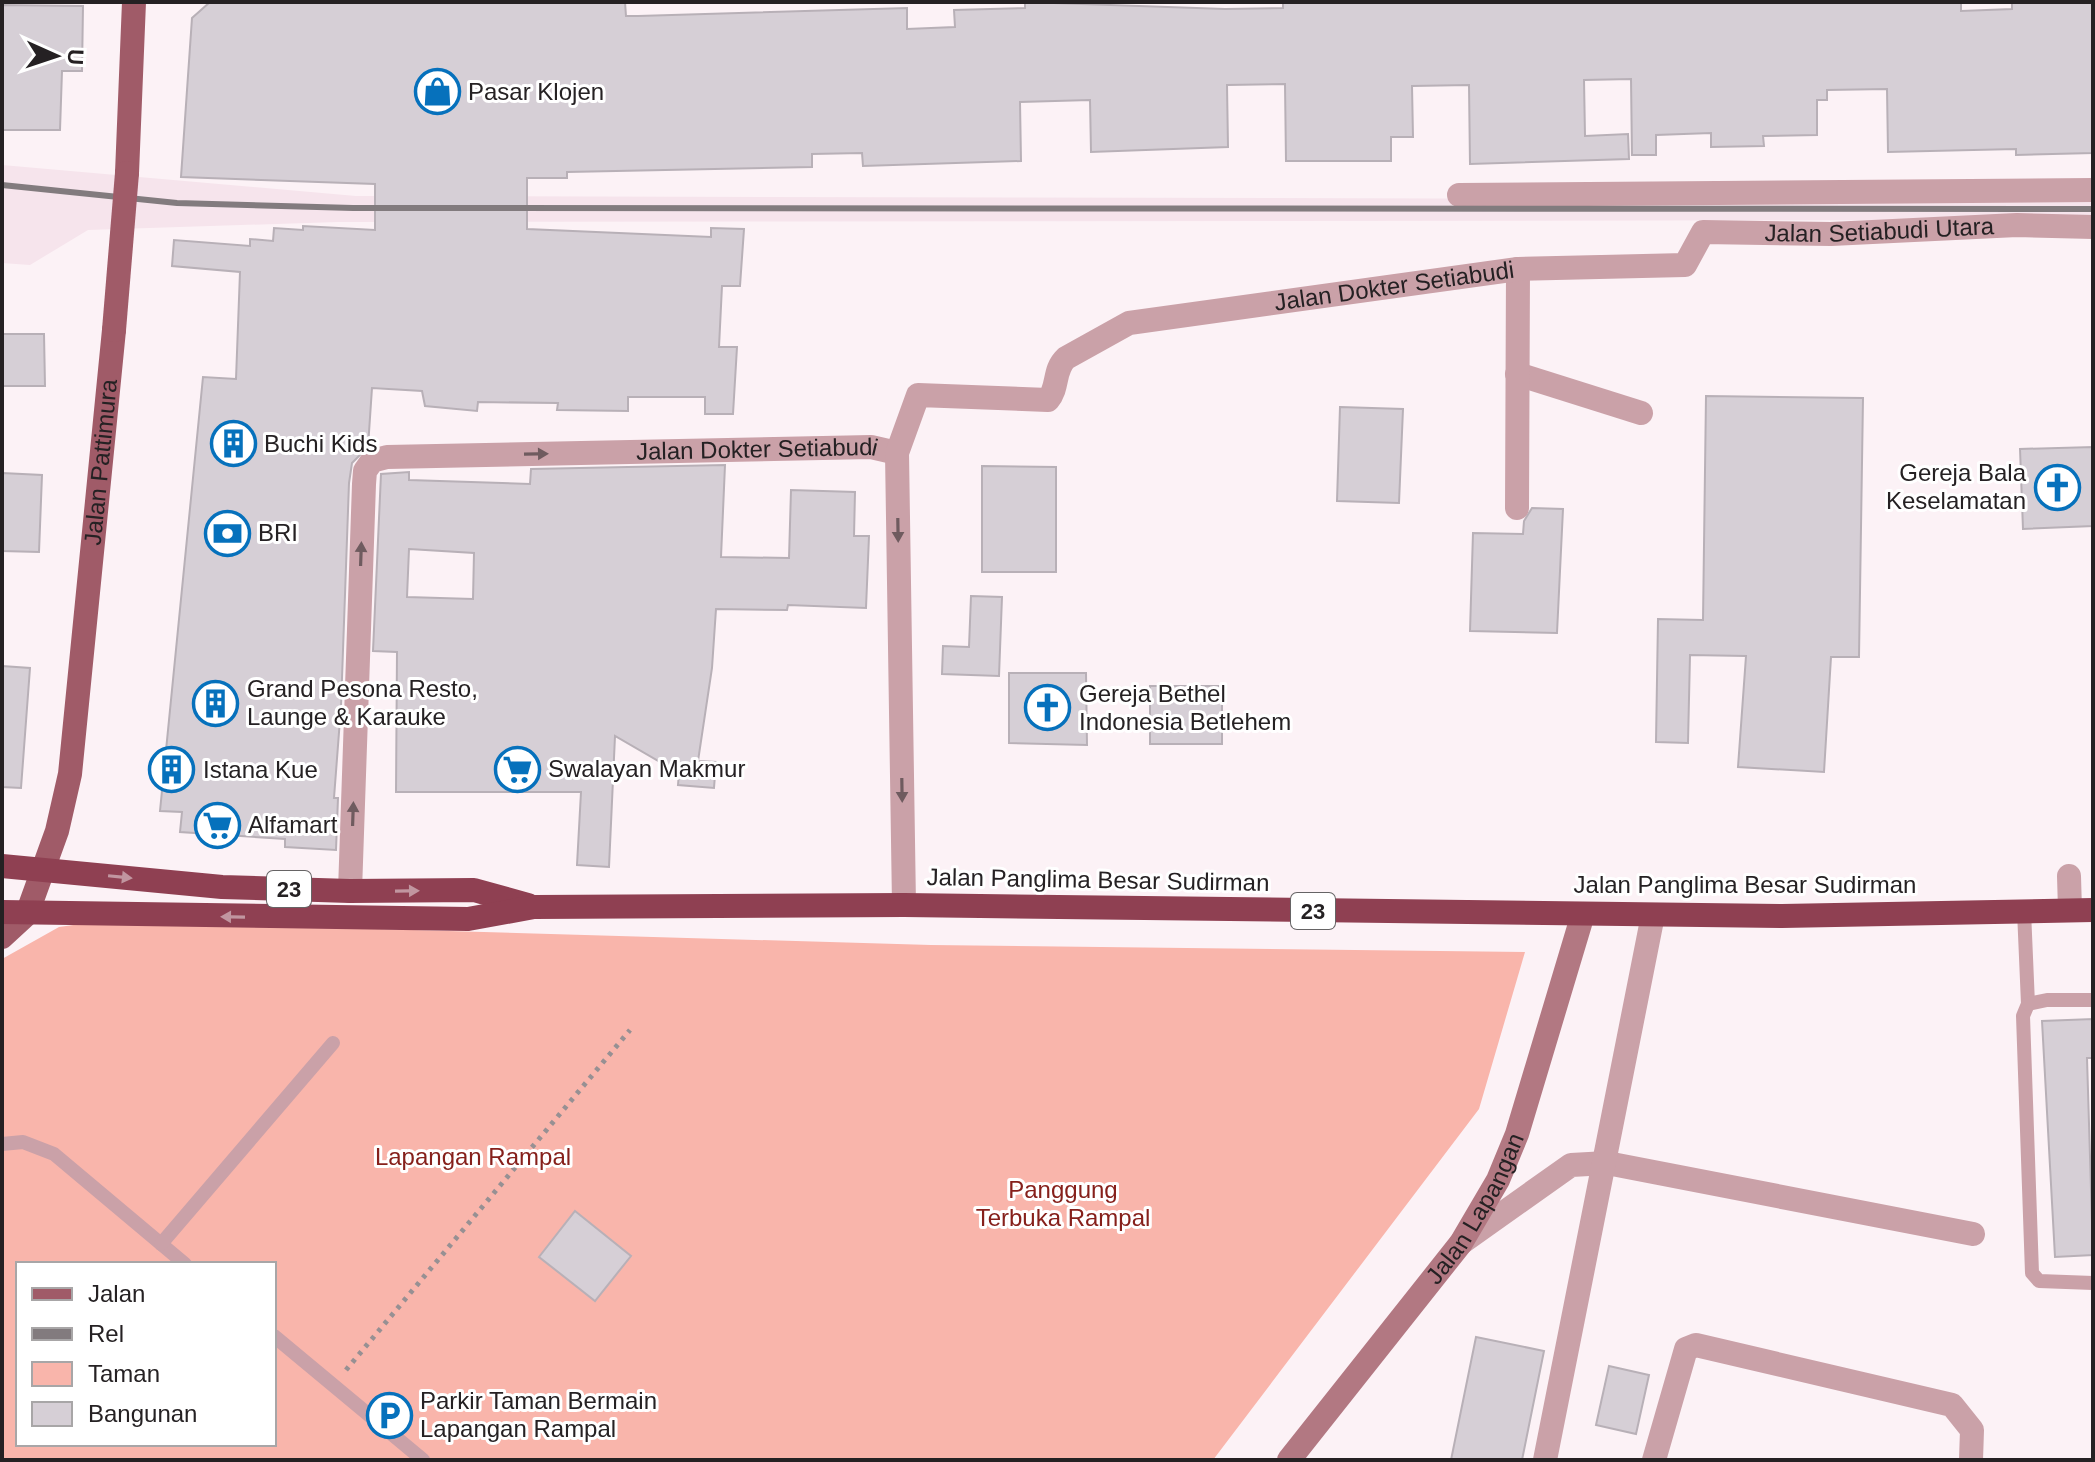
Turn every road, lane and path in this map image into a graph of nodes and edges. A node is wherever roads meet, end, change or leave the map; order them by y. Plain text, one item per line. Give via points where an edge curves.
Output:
1 (134, 2) edge
2 (2093, 190) edge
3 (1459, 195) dead end
4 (2093, 227) edge
5 (1685, 265) joint
6 (1518, 269) junction
7 (1517, 374) junction
8 (1641, 413) dead end
9 (897, 453) junction
10 (1517, 508) dead end
11 (2, 866) edge
12 (42, 870) junction
13 (2069, 876) dead end
14 (350, 891) junction
15 (904, 905) junction
16 (534, 907) junction
17 (2082, 910) edge
18 (2024, 911) junction
19 (2, 912) edge
20 (27, 914) junction
21 (1583, 914) junction
22 (1653, 915) junction
23 (2, 937) edge
24 (2093, 1000) edge
25 (2028, 1004) junction
26 (630, 1030) dead end
27 (333, 1043) dead end
28 (2, 1144) edge
29 (1607, 1163) junction
30 (1973, 1234) dead end
31 (1461, 1243) junction
32 (161, 1244) junction
33 (183, 1262) edge
34 (2093, 1283) edge
35 (276, 1338) edge
36 (333, 1384) junction
37 (1552, 1458) edge
38 (423, 1460) edge
39 (1289, 1460) edge
40 (1654, 1460) edge
41 (1971, 1460) edge

1 - 12 main road, Jalan Pattimura, bridge via 127,173 77,727 57,831
2 - 3 street
4 - 5 street, Jalan Setiabudi Utara via 1703,232
5 - 6 street, Jalan Dokter Setiabudi
6 - 7 street
6 - 9 street, Jalan Dokter Setiabudi via 1129,323 1058,365 1048,400 918,395
7 - 8 street
7 - 10 street
14 -> 9 street, Jalan Dokter Setiabudi via 364,484 372,461 855,447
9 -> 15 street
11 - 12 highway, Jalan Panglima Besar Sudirman / 23
12 -> 14 highway, Jalan Panglima Besar Sudirman / 23 via 222,887
12 - 20 main road, Jalan Pattimura
13 - 17 street
14 -> 16 highway, Jalan Panglima Besar Sudirman / 23 via 474,890
15 - 16 highway, Jalan Panglima Besar Sudirman / 23
15 - 21 highway, Jalan Panglima Besar Sudirman / 23
16 -> 20 highway, Jalan Panglima Besar Sudirman / 23 via 468,919
17 - 18 highway, Jalan Panglima Besar Sudirman / 23
18 - 22 highway, Jalan Panglima Besar Sudirman / 23
18 - 25 lane
19 - 20 highway, Jalan Panglima Besar Sudirman / 23
20 - 23 main road
21 - 22 highway, Jalan Panglima Besar Sudirman / 23
21 - 31 street, Jalan Lapangan via 1517,1134 1498,1180
22 - 29 street
24 - 25 lane
25 - 34 lane via 2023,1016 2032,1273 2039,1281
26 - 36 path
27 - 32 lane
28 - 32 lane via 23,1142 54,1154
29 - 30 street
29 - 31 street via 1571,1165
29 - 37 street
31 - 39 street, Jalan Lapangan
32 - 33 lane
35 - 36 lane
36 - 38 lane
40 - 41 street via 1686,1349 1696,1345 1952,1405 1972,1430

